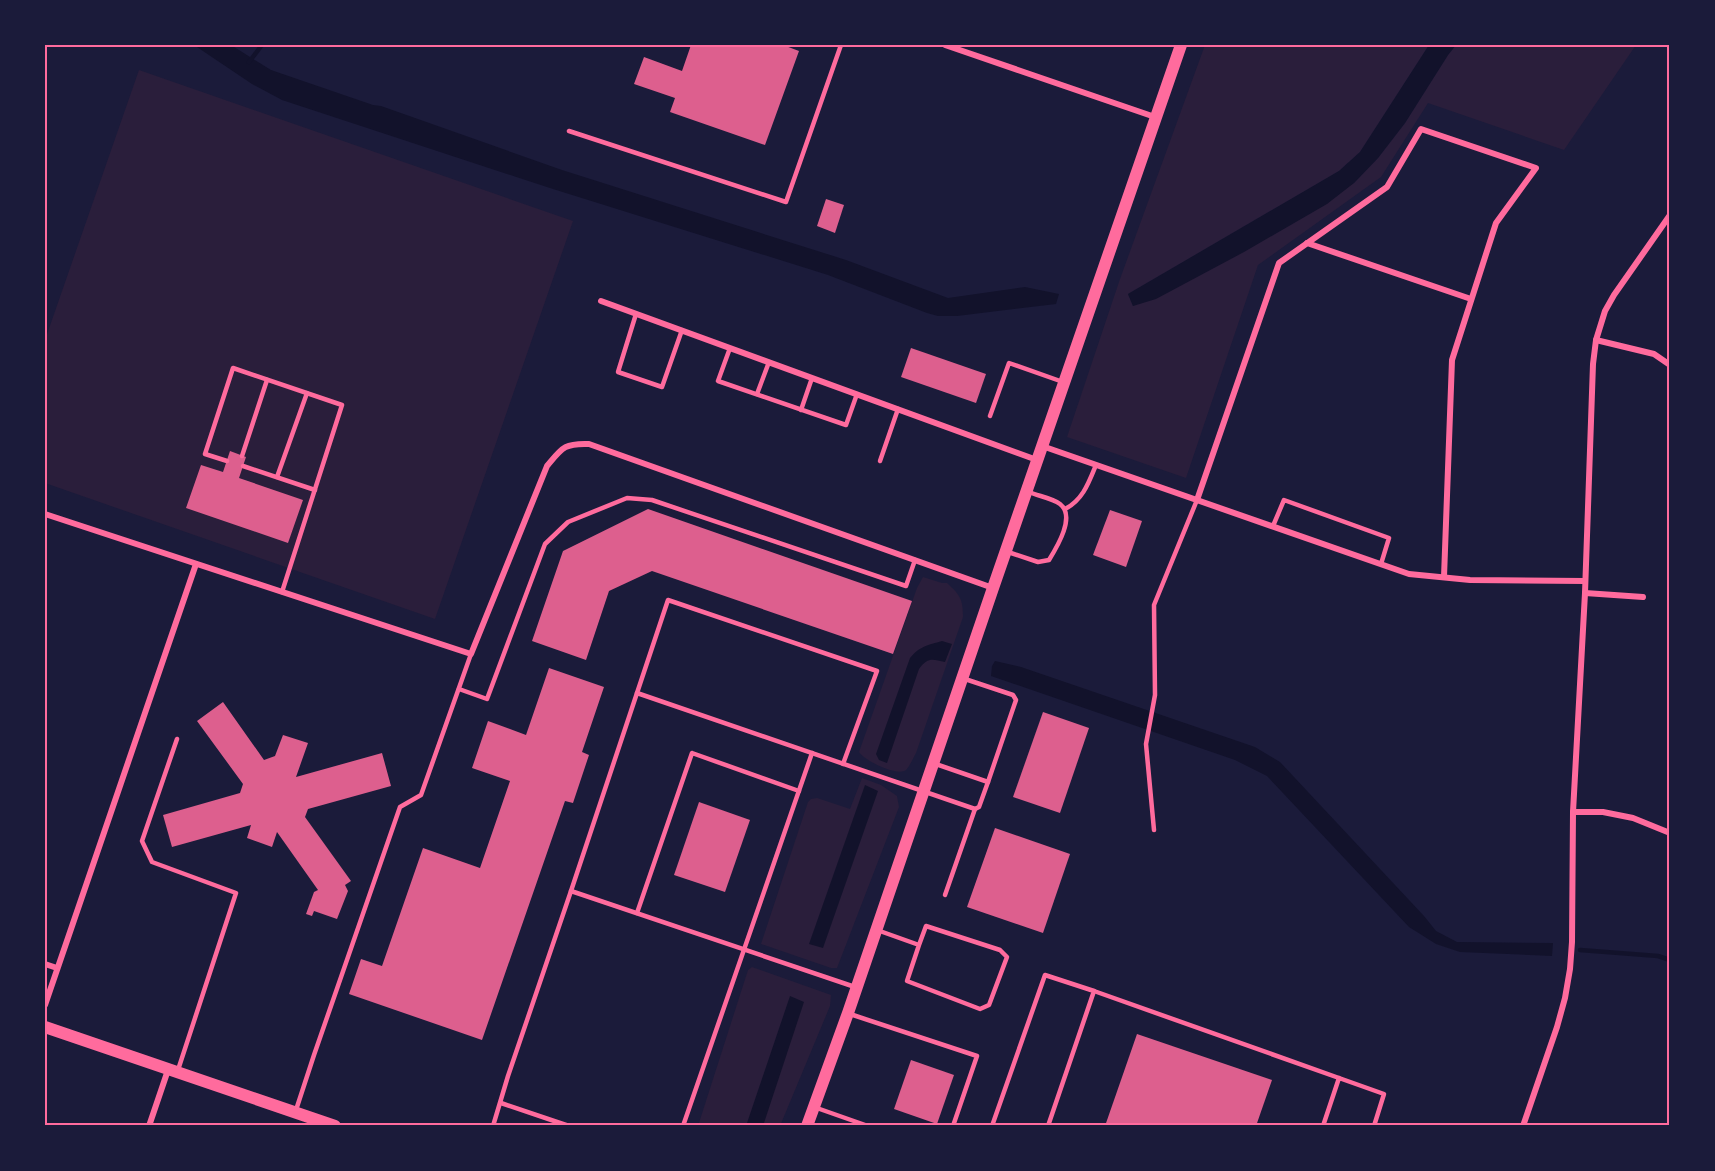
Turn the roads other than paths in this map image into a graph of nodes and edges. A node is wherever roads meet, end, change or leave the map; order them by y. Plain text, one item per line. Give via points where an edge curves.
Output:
1 (841, 45) edge
2 (945, 45) edge
3 (1181, 45) edge
4 (1155, 117) junction
5 (569, 131) dead end
6 (1670, 215) edge
7 (1307, 243) junction
8 (1471, 299) junction
9 (601, 301) dead end
10 (636, 314) junction
11 (682, 330) junction
12 (1596, 340) junction
13 (730, 348) junction
14 (769, 362) junction
15 (1670, 365) edge
16 (812, 378) junction
17 (267, 380) junction
18 (1063, 382) junction
19 (307, 393) junction
20 (757, 394) junction
21 (857, 394) junction
22 (898, 409) junction
23 (801, 410) junction
24 (990, 416) dead end
25 (1041, 446) junction
26 (242, 456) dead end
27 (1037, 460) junction
28 (227, 461) dead end
29 (880, 461) dead end
30 (1096, 465) junction
31 (243, 466) dead end
32 (277, 477) junction
33 (315, 490) junction
34 (1026, 491) junction
35 (1197, 500) junction
36 (1065, 509) junction
37 (45, 514) edge
38 (1273, 526) junction
39 (1005, 551) junction
40 (915, 560) junction
41 (196, 564) junction
42 (1381, 564) junction
43 (1444, 577) junction
44 (1585, 581) junction
45 (993, 588) junction
46 (282, 592) junction
47 (1584, 593) junction
48 (1643, 597) dead end
49 (471, 654) junction
50 (962, 678) junction
51 (459, 689) junction
52 (637, 693) junction
53 (177, 739) dead end
54 (812, 753) junction
55 (933, 763) junction
56 (843, 764) junction
57 (988, 782) junction
58 (799, 791) junction
59 (924, 791) junction
60 (975, 809) junction
61 (1573, 812) junction
62 (1154, 830) dead end
63 (1670, 832) edge
64 (571, 891) junction
65 (945, 895) dead end
66 (637, 913) junction
67 (877, 930) junction
68 (919, 945) junction
69 (744, 949) junction
70 (45, 964) edge
71 (57, 968) junction
72 (857, 988) junction
73 (1094, 991) junction
74 (45, 1005) edge
75 (848, 1013) junction
76 (45, 1027) edge
77 (172, 1071) junction
78 (1339, 1078) junction
79 (501, 1102) junction
80 (814, 1107) junction
81 (296, 1113) junction
82 (149, 1126) edge
83 (335, 1126) edge
84 (493, 1126) edge
85 (569, 1126) edge
86 (683, 1126) edge
87 (807, 1126) edge
88 (868, 1126) edge
89 (953, 1126) edge
90 (992, 1126) edge
91 (1048, 1126) edge
92 (1323, 1126) edge
93 (1374, 1126) edge
94 (1523, 1126) edge

1 - 5 lane via 786,202
2 - 4 street
3 - 4 main road
4 - 18 main road
6 - 12 street via 1614,295
7 - 8 street
7 - 8 street via 1387,187 1421,129 1536,168 1496,223
7 - 35 street via 1279,263
8 - 43 street via 1452,360
9 - 10 street
10 - 11 street
10 - 11 lane via 618,372 629,376 662,387
11 - 13 street
12 - 15 street via 1654,354
12 - 44 street
13 - 14 street
13 - 20 lane via 718,381
14 - 16 street
14 - 20 lane
16 - 21 street
16 - 23 lane
17 - 19 lane
17 - 26 lane
17 - 28 lane via 233,368 205,454
18 - 24 lane via 1009,363
18 - 25 main road
19 - 32 lane
19 - 33 lane via 342,405
20 - 23 lane
21 - 22 street
21 - 23 lane via 846,425
22 - 27 street
22 - 29 lane
25 - 27 main road
25 - 30 street
27 - 34 main road
30 - 35 street
30 - 36 lane via 1086,490
31 - 32 lane
32 - 33 lane
33 - 46 lane
34 - 36 lane
34 - 39 main road
35 - 38 street
35 - 62 lane via 1154,605 1155,695 1146,744
36 - 39 lane via 1062,538 1050,560 1038,562
37 - 41 street
38 - 42 street
38 - 42 lane via 1284,500 1389,538
39 - 45 main road
40 - 45 street
40 - 49 street via 589,444 573,444 561,449 547,466
40 - 51 lane via 906,586 652,500 627,498 568,522 545,544 488,699
41 - 46 street
41 - 71 street
42 - 43 street via 1409,573
43 - 44 street
44 - 47 street
45 - 50 main road
46 - 49 street
47 - 48 street
47 - 61 street
49 - 51 lane
50 - 55 main road
50 - 57 lane via 1013,695 1017,700
51 - 81 lane via 421,795 400,807
52 - 54 lane
52 - 56 lane via 668,600 877,671
52 - 64 lane
53 - 77 lane via 142,840 152,862 236,893
54 - 56 lane
54 - 58 lane
55 - 57 lane
55 - 59 main road
56 - 59 lane
57 - 60 lane
58 - 66 lane via 692,753
58 - 69 lane
59 - 60 lane
59 - 67 main road
60 - 65 lane
61 - 63 street via 1633,818
61 - 94 street via 1570,969 1557,1028
64 - 66 lane
64 - 79 lane
66 - 69 lane
67 - 68 lane
67 - 72 main road
68 - 68 lane via 926,926 1000,950 1007,957 989,1005 981,1009 907,981
69 - 72 lane
69 - 86 lane
70 - 71 street
71 - 74 street
72 - 75 main road
73 - 78 lane
73 - 90 lane via 1045,975
73 - 91 lane
75 - 80 main road
75 - 89 lane via 977,1056
76 - 77 main road
77 - 81 main road
77 - 82 street
78 - 92 lane
78 - 93 lane via 1384,1094
79 - 84 lane
79 - 85 lane
80 - 87 main road
80 - 88 lane
81 - 83 main road

